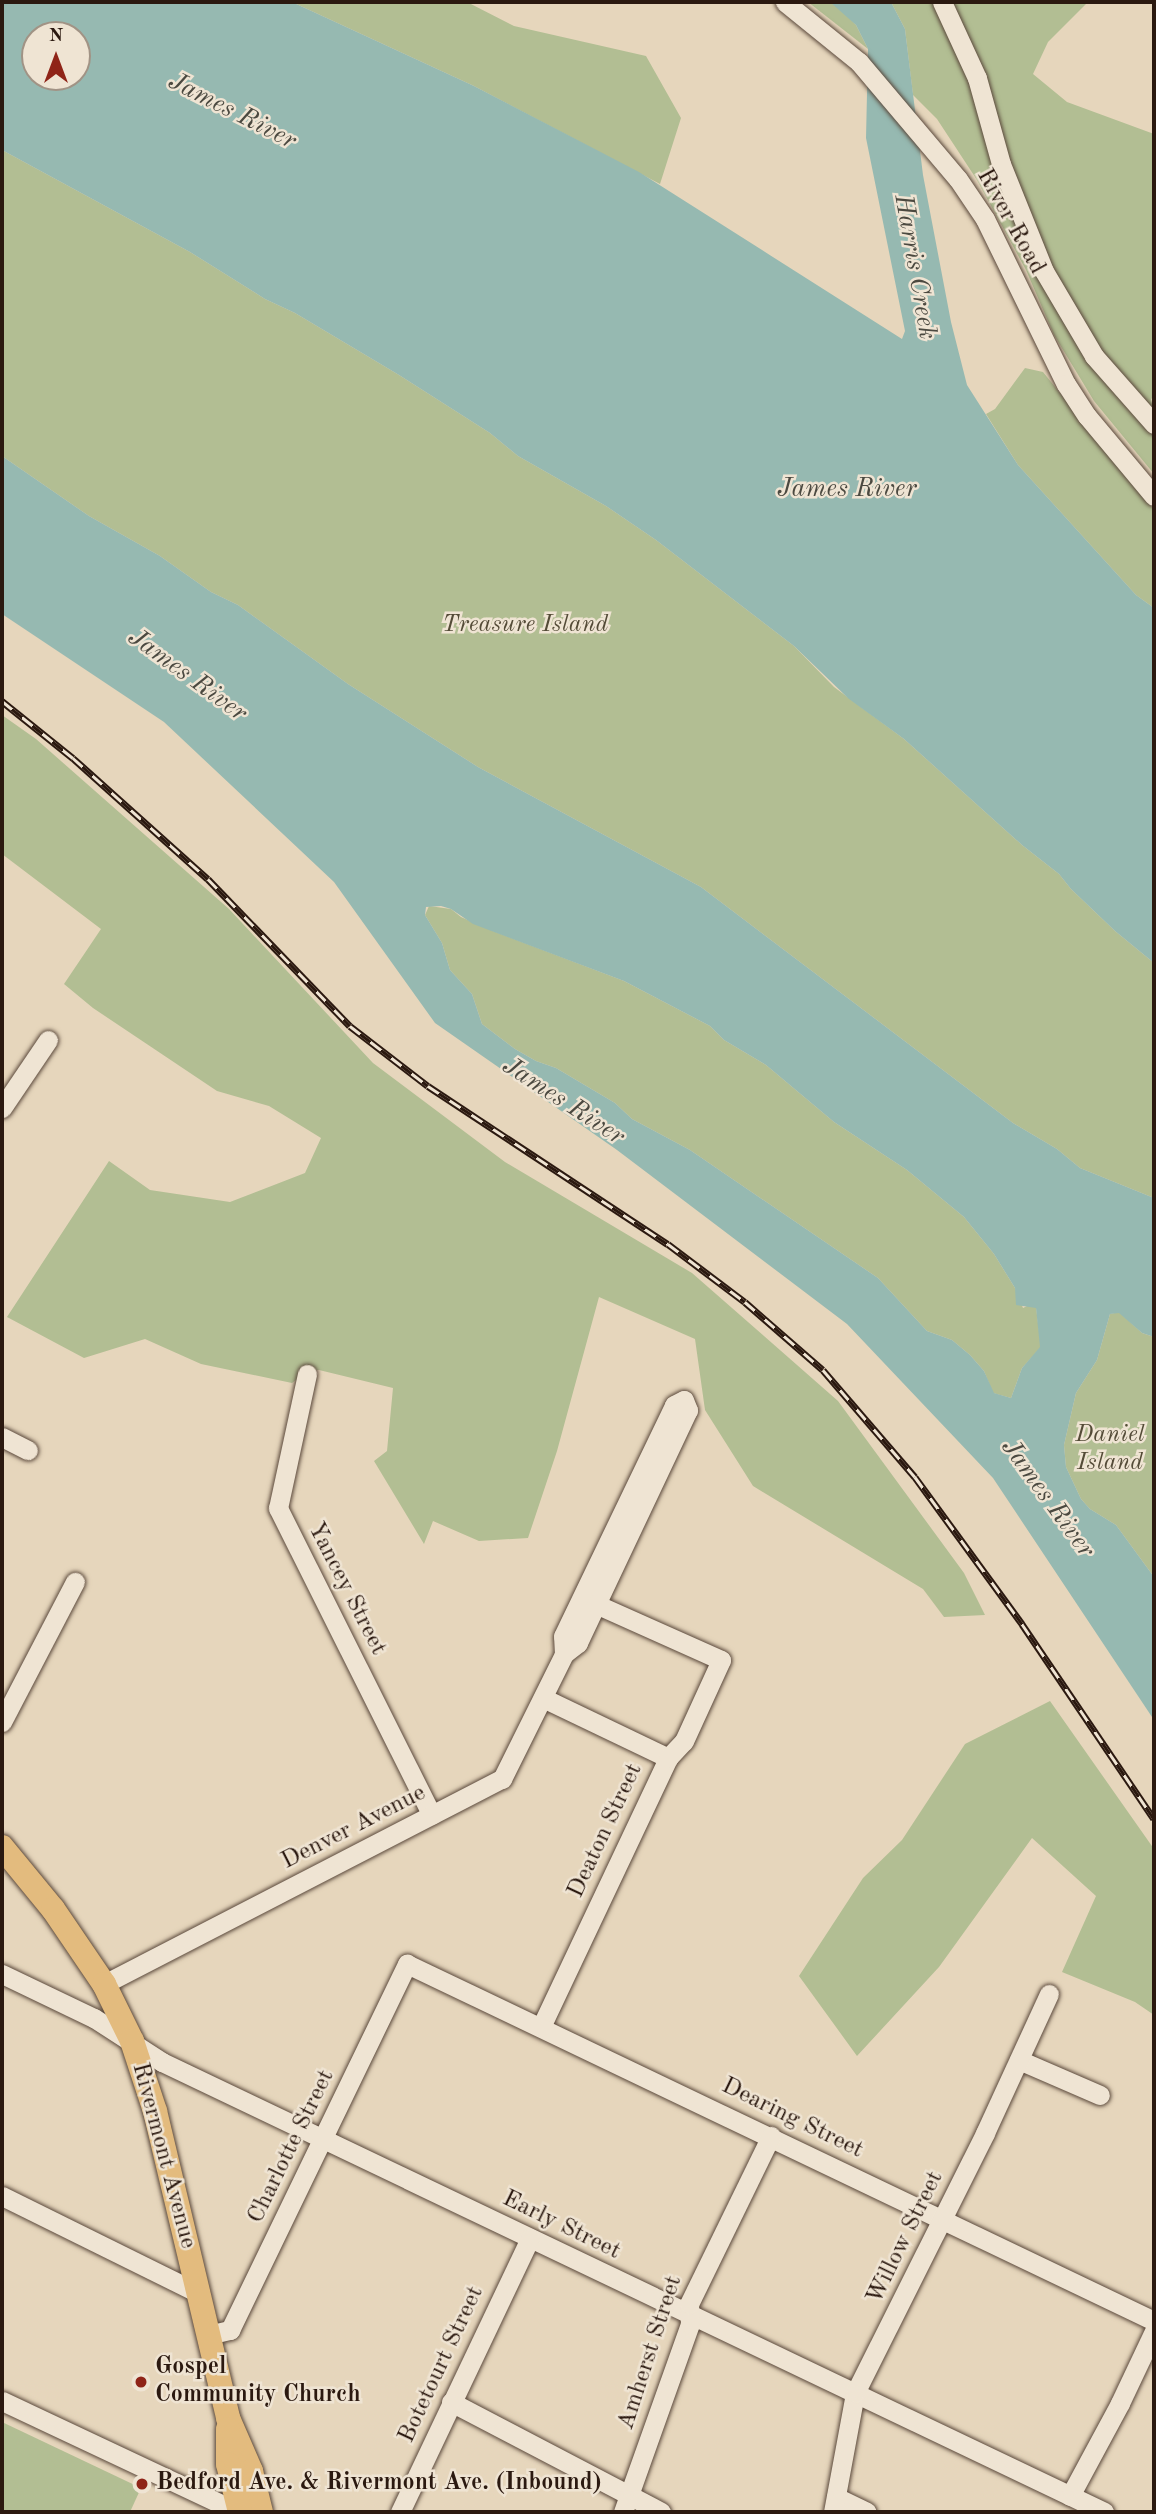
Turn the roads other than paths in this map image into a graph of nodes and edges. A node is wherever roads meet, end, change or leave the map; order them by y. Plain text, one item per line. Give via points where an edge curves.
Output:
1 (785, 2) edge
2 (942, 2) edge
3 (1154, 424) edge
4 (1154, 496) edge
5 (48, 1040) dead end
6 (2, 1108) edge
7 (307, 1374) dead end
8 (2, 1437) edge
9 (28, 1450) dead end
10 (75, 1582) dead end
11 (596, 1604) junction
12 (564, 1654) junction
13 (543, 1698) junction
14 (2, 1722) edge
15 (668, 1758) junction
16 (432, 1815) junction
17 (2, 1847) edge
18 (407, 1964) joint
19 (2, 1974) edge
20 (104, 1983) junction
21 (1049, 1994) dead end
22 (541, 2027) junction
23 (131, 2041) junction
24 (1018, 2060) junction
25 (1100, 2095) dead end
26 (771, 2136) junction
27 (323, 2138) junction
28 (2, 2196) edge
29 (942, 2219) junction
30 (530, 2238) junction
31 (198, 2293) junction
32 (690, 2315) junction
33 (1154, 2321) edge
34 (1154, 2331) edge
35 (208, 2335) junction
36 (855, 2393) junction
37 (2, 2401) edge
38 (451, 2402) junction
39 (228, 2427) junction
40 (1070, 2496) junction
41 (626, 2505) edge
42 (834, 2505) edge
43 (214, 2507) edge
44 (239, 2512) edge
45 (251, 2512) edge
46 (261, 2512) edge
47 (400, 2512) edge
48 (661, 2512) edge
49 (867, 2512) edge
50 (1104, 2512) edge

1 - 4 street, River Road via 859,62 942,157 985,219 1066,384
2 - 3 street via 977,78 1001,164 1044,271 1094,356
5 - 6 street
7 - 16 street, Yancey Street via 278,1508
8 - 9 street
10 - 14 street
11 - 12 street, Denver Avenue via 578,1643
11 - 12 street, Denver Avenue via 688,1410 684,1400 674,1405 563,1636
11 - 15 street, Deaton Street via 721,1660 684,1741
12 - 13 street, Denver Avenue
13 - 15 street
13 - 16 street, Denver Avenue via 502,1779
15 - 22 street, Deaton Street
16 - 20 street, Denver Avenue
17 - 20 main road, Rivermont Avenue via 53,1909
18 - 22 street, Dearing Street
18 - 27 street, Charlotte Street
19 - 23 street, Early Street
20 - 23 main road, Rivermont Avenue
21 - 24 street, Willow Street
22 - 26 street, Dearing Street
23 - 27 street, Early Street via 162,2063
23 - 31 main road, Rivermont Avenue via 155,2111
24 - 25 street
24 - 29 street, Willow Street
26 - 29 street, Dearing Street
26 - 32 street, Amherst Street via 689,2304
27 - 30 street, Early Street
27 - 35 street, Charlotte Street via 230,2330
28 - 31 street
29 - 33 street, Dearing Street
29 - 36 street, Willow Street
30 - 32 street, Early Street
30 - 38 street, Botetourt Street
31 - 35 main road, Rivermont Avenue
32 - 36 street, Early Street
32 - 41 street, Amherst Street
34 - 40 street
35 - 39 main road, Rivermont Avenue
36 - 40 street, Early Street
36 - 42 street, Willow Street
37 - 43 street
38 - 41 street
38 - 47 street, Botetourt Street
39 - 44 main road, Rivermont Avenue via 228,2464
39 - 45 main road
39 - 46 main road, Rivermont Avenue via 251,2471
40 - 50 street, Early Street
41 - 48 street
42 - 49 street
43 - 44 street

